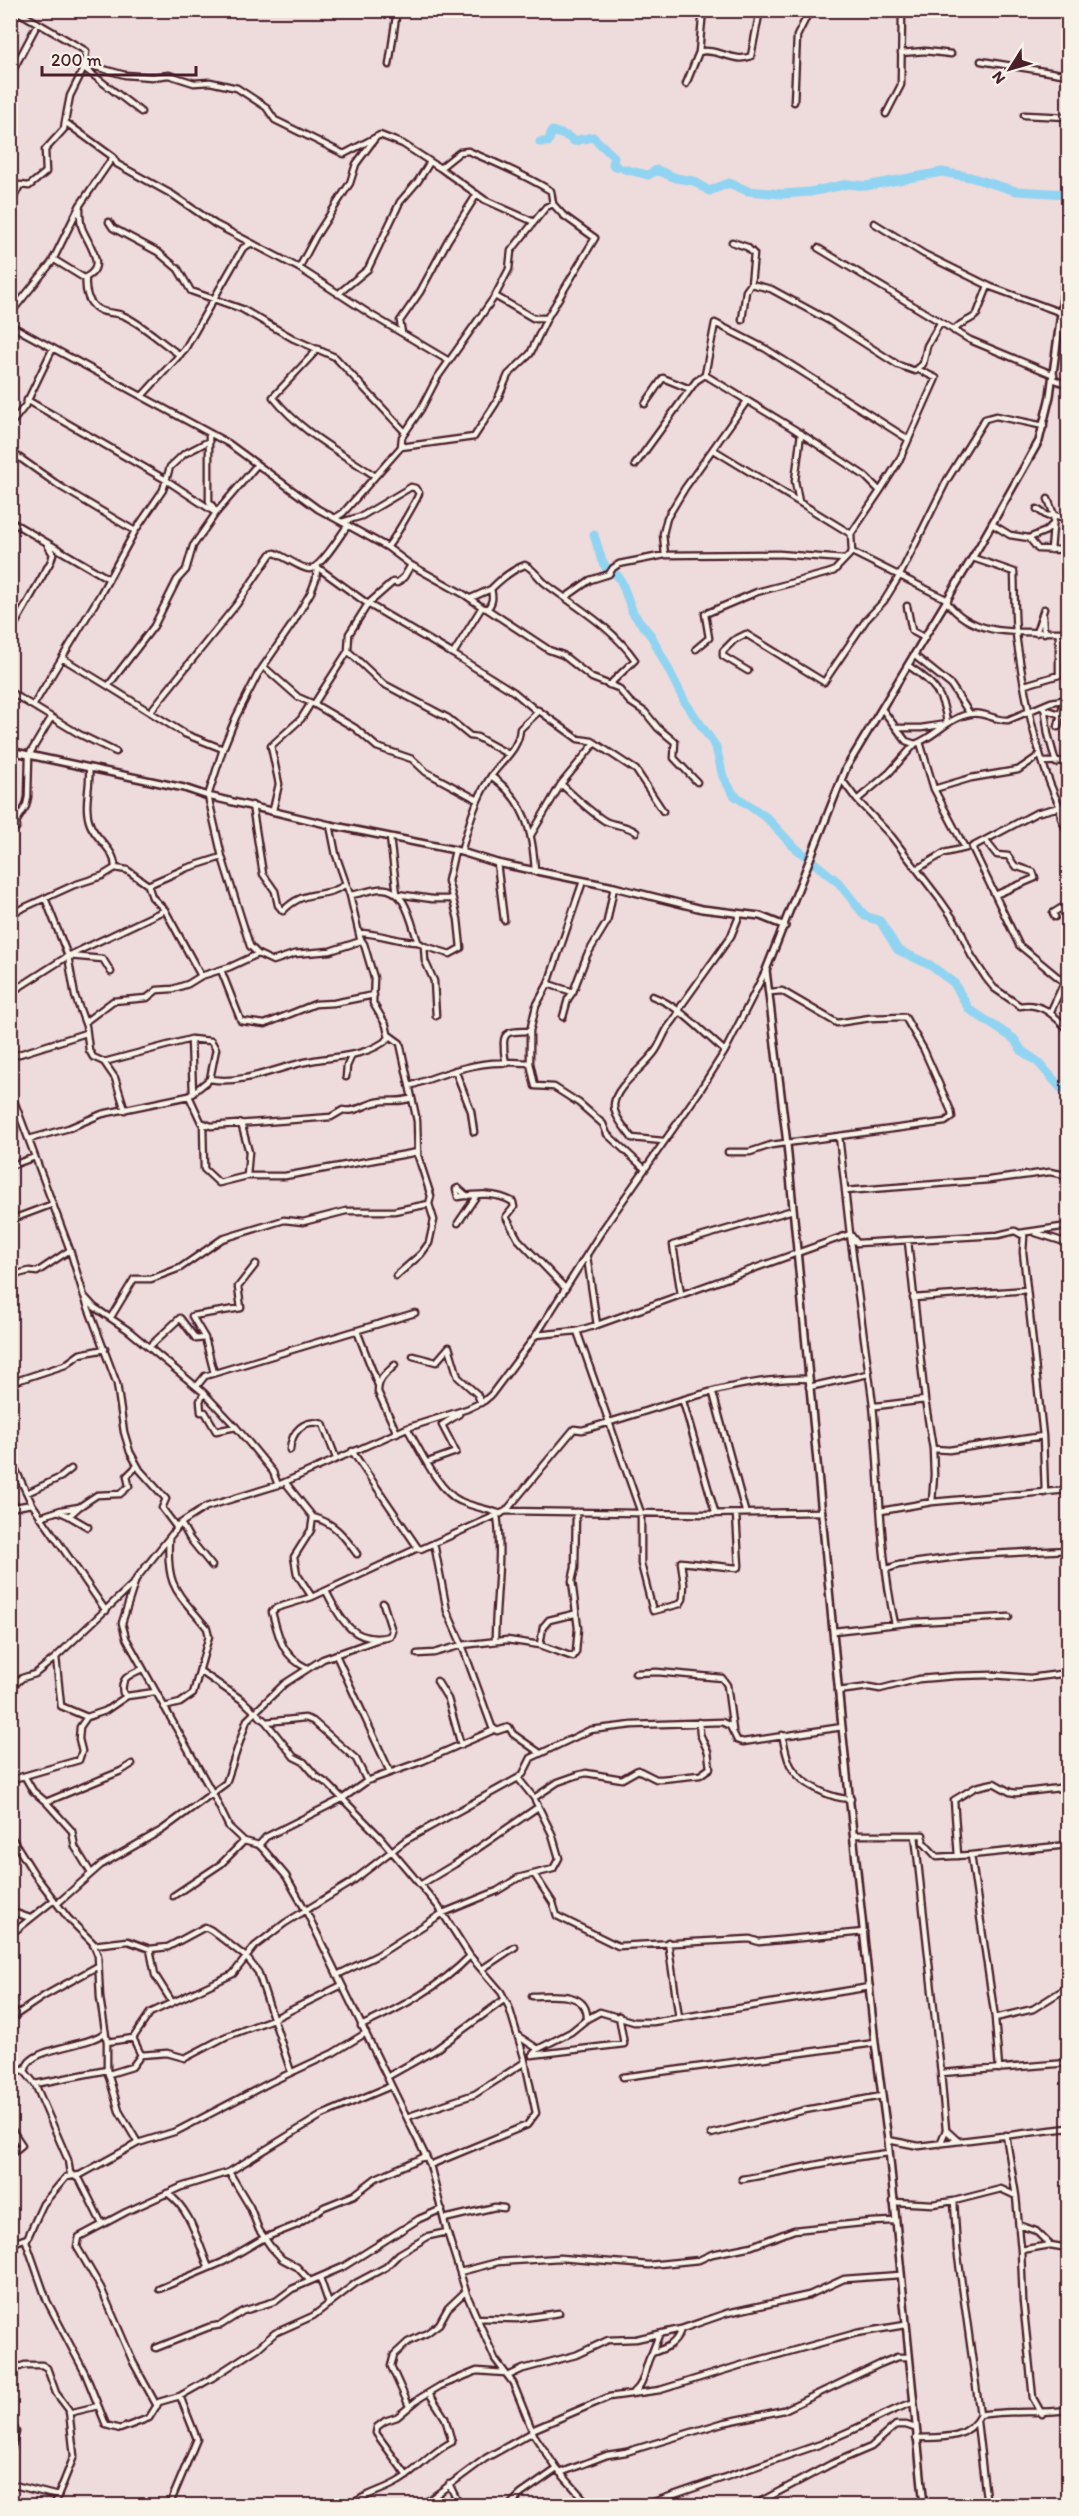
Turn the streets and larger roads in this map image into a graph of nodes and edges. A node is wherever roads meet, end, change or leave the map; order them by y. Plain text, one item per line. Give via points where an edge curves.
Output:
1 (15, 10) edge
2 (397, 10) edge
3 (703, 10) edge
4 (760, 10) edge
5 (810, 10) edge
6 (902, 10) edge
7 (38, 23) junction
8 (699, 52) junction
9 (901, 53) junction
10 (951, 54) dead end
11 (981, 61) dead end
12 (389, 64) dead end
13 (84, 66) junction
14 (1068, 75) edge
15 (10, 76) edge
16 (686, 84) dead end
17 (794, 102) dead end
18 (141, 112) dead end
19 (886, 114) dead end
20 (1024, 115) dead end
21 (1068, 117) edge
22 (65, 122) junction
23 (376, 137) junction
24 (113, 157) junction
25 (430, 162) junction
26 (440, 168) junction
27 (477, 194) junction
28 (553, 204) junction
29 (10, 205) edge
30 (80, 205) junction
31 (109, 222) dead end
32 (534, 222) junction
33 (874, 223) dead end
34 (240, 237) junction
35 (732, 242) dead end
36 (250, 243) junction
37 (243, 248) junction
38 (818, 248) dead end
39 (53, 259) junction
40 (1068, 260) edge
41 (299, 268) junction
42 (86, 277) junction
43 (751, 284) junction
44 (988, 286) junction
45 (338, 294) junction
46 (495, 296) junction
47 (214, 298) junction
48 (1064, 310) edge
49 (10, 314) edge
50 (547, 318) junction
51 (742, 320) dead end
52 (399, 321) junction
53 (940, 323) junction
54 (389, 324) junction
55 (10, 325) edge
56 (954, 331) junction
57 (402, 333) junction
58 (53, 348) junction
59 (318, 349) junction
60 (180, 355) junction
61 (449, 361) junction
62 (919, 370) junction
63 (705, 375) junction
64 (1053, 377) junction
65 (1068, 385) edge
66 (690, 389) junction
67 (142, 396) junction
68 (27, 400) junction
69 (747, 402) junction
70 (645, 404) dead end
71 (10, 425) edge
72 (1044, 426) junction
73 (405, 432) junction
74 (801, 433) junction
75 (209, 435) junction
76 (908, 439) junction
77 (209, 441) junction
78 (401, 447) junction
79 (714, 450) junction
80 (10, 451) edge
81 (635, 465) dead end
82 (256, 466) junction
83 (375, 476) junction
84 (166, 480) junction
85 (880, 491) junction
86 (1048, 499) dead end
87 (799, 502) junction
88 (1036, 509) dead end
89 (216, 513) junction
90 (1054, 515) junction
91 (335, 518) junction
92 (1068, 519) edge
93 (12, 523) edge
94 (345, 523) junction
95 (992, 524) junction
96 (1053, 524) junction
97 (135, 531) junction
98 (851, 534) junction
99 (1029, 538) junction
100 (47, 543) junction
101 (387, 547) junction
102 (1051, 550) junction
103 (1068, 550) edge
104 (852, 552) junction
105 (665, 555) junction
106 (973, 558) junction
107 (844, 559) junction
108 (411, 565) junction
109 (316, 567) junction
110 (900, 574) junction
111 (109, 579) junction
112 (491, 589) junction
113 (566, 597) junction
114 (471, 598) junction
115 (947, 601) junction
116 (368, 604) junction
117 (907, 606) dead end
118 (484, 608) junction
119 (1044, 609) dead end
120 (1043, 616) junction
121 (1017, 632) junction
122 (1059, 632) junction
123 (1068, 632) edge
124 (10, 633) edge
125 (1036, 633) junction
126 (1044, 633) junction
127 (925, 638) junction
128 (696, 650) dead end
129 (348, 651) junction
130 (453, 654) junction
131 (915, 656) junction
132 (62, 658) junction
133 (909, 666) junction
134 (264, 667) junction
135 (748, 671) dead end
136 (609, 685) junction
137 (1025, 685) junction
138 (108, 686) junction
139 (10, 692) edge
140 (1066, 700) edge
141 (313, 703) junction
142 (33, 706) junction
143 (1044, 707) junction
144 (882, 709) junction
145 (538, 710) junction
146 (1030, 711) junction
147 (150, 712) junction
148 (970, 714) junction
149 (1060, 714) junction
150 (1068, 717) edge
151 (51, 718) junction
152 (947, 724) junction
153 (1058, 727) dead end
154 (896, 728) junction
155 (595, 743) junction
156 (917, 743) junction
157 (223, 749) junction
158 (10, 751) edge
159 (116, 752) dead end
160 (508, 754) junction
161 (29, 755) junction
162 (1040, 755) junction
163 (1068, 761) edge
164 (1044, 762) junction
165 (1056, 763) junction
166 (89, 768) junction
167 (491, 776) junction
168 (842, 780) junction
169 (697, 782) dead end
170 (561, 784) junction
171 (934, 789) junction
172 (208, 796) junction
173 (478, 800) junction
174 (857, 800) junction
175 (252, 805) junction
176 (1068, 806) edge
177 (1060, 807) junction
178 (273, 810) junction
179 (663, 811) dead end
180 (330, 825) junction
181 (10, 830) edge
182 (636, 832) dead end
183 (1068, 833) edge
184 (531, 835) junction
185 (390, 838) junction
186 (985, 840) junction
187 (972, 847) junction
188 (965, 848) junction
189 (458, 851) junction
190 (222, 857) junction
191 (497, 863) junction
192 (115, 868) junction
193 (916, 869) junction
194 (535, 872) junction
195 (583, 881) junction
196 (346, 884) junction
197 (148, 885) junction
198 (614, 887) junction
199 (397, 894) junction
200 (350, 895) junction
201 (995, 895) junction
202 (45, 898) junction
203 (453, 899) junction
204 (165, 910) junction
205 (1068, 911) edge
206 (10, 914) edge
207 (740, 914) junction
208 (1055, 917) dead end
209 (504, 920) dead end
210 (785, 926) junction
211 (359, 933) junction
212 (362, 940) junction
213 (418, 942) junction
214 (424, 946) junction
215 (258, 954) junction
216 (68, 956) junction
217 (221, 970) junction
218 (766, 970) junction
219 (111, 972) dead end
220 (1068, 974) edge
221 (201, 976) junction
222 (1065, 983) junction
223 (548, 984) junction
224 (573, 992) junction
225 (770, 992) junction
226 (10, 993) edge
227 (374, 994) junction
228 (652, 996) dead end
229 (680, 1010) junction
230 (1050, 1013) junction
231 (436, 1016) dead end
232 (563, 1017) dead end
233 (85, 1022) junction
234 (1068, 1029) edge
235 (530, 1031) junction
236 (87, 1033) junction
237 (389, 1035) junction
238 (191, 1039) junction
239 (725, 1051) junction
240 (352, 1055) junction
241 (10, 1057) edge
242 (104, 1062) junction
243 (508, 1062) junction
244 (531, 1063) junction
245 (455, 1070) junction
246 (346, 1077) dead end
247 (210, 1079) junction
248 (410, 1086) junction
249 (10, 1090) edge
250 (191, 1095) junction
251 (412, 1098) junction
252 (17, 1108) junction
253 (125, 1110) junction
254 (10, 1111) edge
255 (241, 1123) junction
256 (203, 1124) junction
257 (474, 1132) dead end
258 (839, 1136) junction
259 (29, 1139) junction
260 (663, 1141) junction
261 (787, 1144) junction
262 (418, 1152) junction
263 (729, 1152) dead end
264 (35, 1157) junction
265 (10, 1166) edge
266 (645, 1169) junction
267 (247, 1176) junction
268 (1068, 1180) edge
269 (845, 1191) junction
270 (477, 1195) junction
271 (467, 1196) dead end
272 (53, 1204) junction
273 (429, 1204) junction
274 (793, 1210) junction
275 (10, 1220) edge
276 (458, 1223) dead end
277 (1068, 1226) edge
278 (1033, 1232) junction
279 (1020, 1233) junction
280 (850, 1234) junction
281 (908, 1241) junction
282 (1068, 1243) edge
283 (70, 1250) junction
284 (796, 1253) junction
285 (587, 1256) junction
286 (256, 1264) dead end
287 (10, 1276) edge
288 (396, 1276) dead end
289 (565, 1288) junction
290 (1027, 1290) junction
291 (681, 1294) junction
292 (84, 1296) junction
293 (913, 1298) junction
294 (415, 1313) dead end
295 (111, 1317) junction
296 (597, 1325) junction
297 (357, 1331) junction
298 (577, 1331) junction
299 (536, 1335) junction
300 (205, 1338) junction
301 (149, 1347) junction
302 (105, 1349) junction
303 (413, 1356) dead end
304 (395, 1365) dead end
305 (214, 1373) junction
306 (868, 1374) junction
307 (808, 1379) junction
308 (10, 1383) edge
309 (378, 1385) junction
310 (197, 1386) junction
311 (809, 1387) junction
312 (204, 1393) junction
313 (713, 1393) junction
314 (925, 1400) junction
315 (683, 1401) junction
316 (481, 1403) junction
317 (873, 1405) junction
318 (467, 1409) junction
319 (610, 1422) junction
320 (236, 1427) junction
321 (407, 1428) junction
322 (397, 1432) junction
323 (1043, 1436) junction
324 (933, 1449) junction
325 (290, 1450) dead end
326 (352, 1451) junction
327 (10, 1458) edge
328 (336, 1458) junction
329 (428, 1462) junction
330 (137, 1466) junction
331 (71, 1469) dead end
332 (285, 1482) junction
333 (278, 1485) junction
334 (1068, 1490) edge
335 (27, 1493) junction
336 (1045, 1493) junction
337 (932, 1502) junction
338 (32, 1504) junction
339 (79, 1507) junction
340 (10, 1508) edge
341 (58, 1511) junction
342 (745, 1511) junction
343 (880, 1511) junction
344 (576, 1512) junction
345 (715, 1512) junction
346 (822, 1512) junction
347 (502, 1513) junction
348 (641, 1513) junction
349 (736, 1514) junction
350 (69, 1516) junction
351 (40, 1517) junction
352 (313, 1517) junction
353 (181, 1523) junction
354 (88, 1527) dead end
355 (177, 1528) junction
356 (169, 1538) junction
357 (434, 1544) junction
358 (418, 1548) junction
359 (1068, 1550) edge
360 (357, 1554) dead end
361 (212, 1566) dead end
362 (887, 1569) junction
363 (136, 1579) junction
364 (326, 1591) junction
365 (312, 1597) junction
366 (383, 1603) dead end
367 (106, 1611) junction
368 (574, 1614) junction
369 (1009, 1617) dead end
370 (895, 1624) junction
371 (834, 1631) junction
372 (379, 1640) junction
373 (495, 1641) junction
374 (462, 1645) junction
375 (540, 1646) junction
376 (417, 1654) dead end
377 (336, 1655) junction
378 (56, 1657) junction
379 (307, 1668) junction
380 (142, 1669) junction
381 (200, 1671) junction
382 (635, 1673) dead end
383 (1068, 1673) edge
384 (437, 1681) dead end
385 (10, 1689) edge
386 (838, 1691) junction
387 (155, 1692) junction
388 (127, 1696) junction
389 (164, 1707) junction
390 (256, 1712) junction
391 (87, 1717) junction
392 (266, 1722) junction
393 (699, 1722) junction
394 (842, 1727) junction
395 (494, 1730) junction
396 (782, 1735) junction
397 (734, 1736) junction
398 (461, 1744) junction
399 (528, 1744) junction
400 (540, 1753) junction
401 (531, 1758) junction
402 (132, 1764) dead end
403 (390, 1772) junction
404 (25, 1777) junction
405 (518, 1778) junction
406 (10, 1780) edge
407 (367, 1781) junction
408 (1068, 1787) edge
409 (213, 1794) junction
410 (534, 1798) junction
411 (342, 1799) junction
412 (851, 1799) junction
413 (46, 1802) junction
414 (538, 1807) junction
415 (10, 1835) edge
416 (855, 1835) junction
417 (915, 1835) junction
418 (244, 1841) junction
419 (259, 1845) junction
420 (1068, 1845) edge
421 (392, 1853) junction
422 (971, 1855) junction
423 (958, 1856) junction
424 (91, 1873) junction
425 (534, 1874) junction
426 (420, 1885) junction
427 (173, 1896) dead end
428 (56, 1901) junction
429 (10, 1911) edge
430 (306, 1911) junction
431 (443, 1913) junction
432 (30, 1918) junction
433 (864, 1932) junction
434 (10, 1935) edge
435 (668, 1942) junction
436 (93, 1945) junction
437 (515, 1947) dead end
438 (150, 1949) junction
439 (470, 1956) junction
440 (246, 1957) junction
441 (98, 1966) junction
442 (482, 1969) junction
443 (337, 1975) junction
444 (342, 1985) junction
445 (870, 1987) junction
446 (1068, 1987) edge
447 (532, 1996) dead end
448 (505, 1999) junction
449 (172, 2002) junction
450 (619, 2016) junction
451 (680, 2018) junction
452 (995, 2018) junction
453 (10, 2019) edge
454 (273, 2019) junction
455 (587, 2019) junction
456 (361, 2026) junction
457 (105, 2032) junction
458 (366, 2033) junction
459 (518, 2036) junction
460 (133, 2038) junction
461 (107, 2042) junction
462 (875, 2043) junction
463 (538, 2049) junction
464 (141, 2055) junction
465 (532, 2055) junction
466 (525, 2060) junction
467 (1068, 2063) edge
468 (26, 2069) junction
469 (999, 2069) junction
470 (108, 2072) junction
471 (291, 2072) junction
472 (941, 2073) junction
473 (10, 2077) edge
474 (387, 2077) junction
475 (623, 2077) dead end
476 (35, 2084) junction
477 (391, 2086) junction
478 (882, 2096) junction
479 (407, 2117) junction
480 (10, 2127) edge
481 (1068, 2128) edge
482 (946, 2130) junction
483 (711, 2134) dead end
484 (1006, 2135) junction
485 (888, 2140) junction
486 (958, 2141) junction
487 (138, 2143) junction
488 (940, 2144) junction
489 (889, 2153) junction
490 (10, 2155) edge
491 (426, 2156) junction
492 (430, 2165) junction
493 (229, 2172) junction
494 (75, 2176) junction
495 (742, 2179) dead end
496 (167, 2193) junction
497 (1016, 2196) junction
498 (893, 2202) junction
499 (954, 2202) junction
500 (504, 2208) dead end
501 (442, 2209) junction
502 (444, 2219) junction
503 (895, 2221) junction
504 (102, 2224) junction
505 (1019, 2225) junction
506 (447, 2232) junction
507 (27, 2238) junction
508 (264, 2238) junction
509 (10, 2244) edge
510 (1050, 2245) junction
511 (1068, 2248) edge
512 (1021, 2250) junction
513 (209, 2268) junction
514 (460, 2272) junction
515 (900, 2275) junction
516 (320, 2278) junction
517 (310, 2281) junction
518 (159, 2289) dead end
519 (466, 2291) junction
520 (328, 2304) junction
521 (559, 2313) dead end
522 (477, 2318) junction
523 (905, 2325) junction
524 (681, 2330) junction
525 (659, 2335) junction
526 (156, 2348) dead end
527 (652, 2353) junction
528 (908, 2357) junction
529 (10, 2370) edge
530 (506, 2374) junction
531 (429, 2392) junction
532 (632, 2394) junction
533 (180, 2396) junction
534 (912, 2403) junction
535 (1035, 2403) junction
536 (98, 2406) junction
537 (157, 2406) junction
538 (409, 2406) junction
539 (1068, 2410) edge
540 (69, 2413) junction
541 (1031, 2413) junction
542 (1042, 2414) junction
543 (980, 2415) junction
544 (10, 2418) edge
545 (977, 2421) junction
546 (915, 2428) junction
547 (532, 2431) junction
548 (916, 2438) junction
549 (10, 2453) edge
550 (558, 2471) junction
551 (407, 2476) junction
552 (10, 2484) edge
553 (449, 2484) junction
554 (58, 2496) junction
555 (54, 2505) edge
556 (169, 2505) edge
557 (349, 2505) edge
558 (421, 2505) edge
559 (460, 2505) edge
560 (509, 2505) edge
561 (590, 2505) edge
562 (642, 2505) edge
563 (752, 2505) edge
564 (924, 2505) edge
565 (987, 2505) edge

1 - 7 street
2 - 12 street
3 - 8 street
4 - 8 street via 751,56
5 - 17 street via 796,43
6 - 9 street
7 - 13 street via 86,51
7 - 15 street
8 - 16 street
9 - 10 street
9 - 19 street via 901,85
11 - 14 street
13 - 18 street
13 - 22 street via 70,96
13 - 23 street via 125,75 169,75 237,88 266,107 274,120 344,154
20 - 21 street
22 - 24 street
22 - 29 street via 64,129 45,150 46,172 29,186 20,185
23 - 25 street via 388,137
23 - 41 street via 356,164 350,183
24 - 30 street
24 - 34 street via 117,164
25 - 26 street
25 - 45 street via 400,202 368,269
26 - 27 street
26 - 28 street via 460,152 468,151 551,191
27 - 32 street
27 - 52 street
28 - 32 street
28 - 50 street via 595,237
30 - 39 street
30 - 42 street via 81,226 97,263
31 - 47 street via 113,228 158,252 178,269 191,291
32 - 46 street via 511,251 509,269
33 - 44 street
34 - 36 street
34 - 37 street
35 - 43 street via 754,254
36 - 37 street
36 - 41 street
37 - 47 street
38 - 53 street
39 - 42 street
39 - 49 street
40 - 48 street
41 - 45 street
42 - 60 street via 87,296 95,307 122,315
43 - 51 street via 746,291
43 - 62 street via 771,289 828,320 898,365
44 - 48 street via 1015,298
44 - 56 street via 974,318 961,322
45 - 54 street
46 - 50 street via 533,318
46 - 61 street
47 - 59 street
47 - 60 street
48 - 64 street
50 - 78 street via 530,354 508,375 474,437
52 - 54 street
52 - 57 street
53 - 56 street
53 - 62 street
54 - 57 street
55 - 58 street
56 - 64 street
57 - 61 street
58 - 67 street
58 - 68 street
59 - 73 street via 335,357
59 - 83 street via 273,397 310,435
60 - 67 street
61 - 73 street
62 - 76 street via 936,378
63 - 66 street
63 - 69 street
63 - 76 street via 715,323 774,353
64 - 65 street
64 - 72 street
66 - 70 street via 663,378
66 - 81 street
67 - 75 street
68 - 71 street
68 - 84 street
69 - 74 street
69 - 79 street
72 - 95 street
72 - 110 street via 996,416 985,419 948,480
73 - 78 street
74 - 85 street
74 - 87 street via 795,482
75 - 77 street
75 - 82 street via 228,443
76 - 85 street
77 - 84 street via 175,462
77 - 89 street via 209,501
78 - 83 street
79 - 87 street
79 - 105 street via 667,518 663,534
80 - 97 street
82 - 89 street
82 - 91 street
83 - 91 street
84 - 89 street
84 - 97 street
85 - 98 street
86 - 90 street
87 - 98 street
88 - 90 street via 1047,516
89 - 138 street via 193,546 186,570 154,626
90 - 92 street
90 - 96 street
91 - 94 street
93 - 100 street
94 - 101 street
94 - 101 street via 415,488 418,500
94 - 109 street
95 - 99 street via 1010,535
95 - 106 street
96 - 99 street
96 - 102 street
97 - 111 street
98 - 104 street
99 - 102 street via 1038,549
100 - 111 street
100 - 124 street via 53,554 51,561
101 - 108 street
102 - 103 street
104 - 107 street
104 - 110 street
105 - 107 street via 779,554
105 - 113 street via 626,561
106 - 115 street
106 - 121 street via 1014,572
107 - 128 street via 834,571 757,592 705,614 709,638
108 - 114 street
108 - 116 street via 404,577
109 - 116 street
109 - 134 street via 311,592
109 - 147 street via 306,568 271,554 237,604
110 - 115 street
110 - 135 street via 884,602 866,620 824,682 746,634 726,646 723,656
111 - 132 street
112 - 113 street via 525,565
112 - 114 street
112 - 118 street via 491,605
113 - 136 street via 606,628 635,660
114 - 118 street
115 - 121 street via 956,615 970,624
115 - 127 street
116 - 129 street via 349,634
116 - 130 street
117 - 127 street via 912,631
118 - 130 street
118 - 136 street
119 - 120 street
120 - 125 street
120 - 126 street
121 - 125 street
121 - 137 street
122 - 123 street
122 - 126 street
122 - 137 street via 1059,675
125 - 126 street
127 - 131 street
129 - 141 street
129 - 160 street via 382,683
130 - 145 street
131 - 133 street
131 - 148 street via 951,685
132 - 138 street
132 - 142 street
133 - 144 street
133 - 152 street via 936,688
134 - 141 street via 298,697
134 - 157 street
136 - 169 street via 618,688 675,742 674,758
137 - 146 street
138 - 147 street
139 - 142 street
140 - 143 street
140 - 149 street
141 - 173 street via 355,728 376,747 412,759 426,772
141 - 178 street via 294,727 271,746 279,784
142 - 151 street
143 - 146 street
143 - 149 street
143 - 165 street
144 - 154 street
144 - 168 street
145 - 155 street via 578,738
145 - 160 street via 520,729 520,737
146 - 148 street via 1000,721 982,713
146 - 162 street
147 - 157 street via 185,734
148 - 152 street
149 - 150 street
149 - 153 street
151 - 159 street
151 - 161 street
152 - 154 street
152 - 156 street
154 - 156 street via 906,741
155 - 170 street
155 - 179 street via 636,771
156 - 171 street
156 - 174 street
157 - 172 street
158 - 161 street
160 - 167 street
161 - 166 street
161 - 181 street via 27,802 17,826
162 - 164 street
162 - 171 street via 1018,770
163 - 165 street
164 - 165 street
164 - 177 street via 1046,778
166 - 172 street
166 - 192 street via 89,823 115,859
167 - 173 street
167 - 184 street via 519,805
168 - 174 street
168 - 210 street
170 - 182 street via 599,817
170 - 184 street
171 - 188 street
172 - 175 street
172 - 190 street
173 - 189 street
174 - 193 street
175 - 178 street
175 - 196 street via 263,874 283,911 297,898
176 - 177 street
177 - 183 street
177 - 186 street via 1036,813
178 - 180 street
180 - 185 street
180 - 196 street
184 - 194 street
185 - 189 street
185 - 199 street
186 - 187 street
186 - 201 street via 997,855 1008,856 1015,866 1033,872 1035,878
187 - 188 street
187 - 201 street
188 - 193 street via 944,853
189 - 191 street
189 - 203 street via 448,881
190 - 197 street via 187,867
190 - 215 street via 250,946
191 - 194 street
191 - 209 street
192 - 197 street via 127,870
192 - 202 street
193 - 230 street via 959,927 971,955 994,988 1020,1006 1034,1004
194 - 195 street
195 - 198 street
195 - 223 street
196 - 200 street
197 - 204 street via 152,897
198 - 207 street via 702,909
198 - 224 street via 607,922 587,955
199 - 200 street via 378,889
199 - 203 street
199 - 213 street
200 - 211 street
201 - 222 street via 1019,945
202 - 206 street
202 - 216 street
203 - 214 street via 461,948 450,954
204 - 216 street
204 - 221 street
205 - 208 street via 1061,908 1053,913
207 - 210 street via 765,917
207 - 229 street via 731,936
210 - 218 street
211 - 212 street
211 - 213 street
212 - 215 street via 330,951 294,954 273,961
212 - 227 street via 374,978
213 - 214 street
214 - 231 street via 425,961 434,981
215 - 217 street
216 - 219 street via 103,959
216 - 226 street
216 - 233 street via 75,996
217 - 221 street
217 - 227 street via 241,1021 251,1023 265,1024 315,1004
218 - 225 street
218 - 239 street
220 - 222 street
221 - 233 street via 173,989 157,990 147,998 113,1001
222 - 230 street
223 - 224 street
223 - 235 street via 536,1006
224 - 232 street
225 - 258 street via 782,991 837,1023 905,1017 951,1111 952,1117 945,1122
225 - 261 street
227 - 237 street via 375,1008
228 - 229 street
229 - 239 street
229 - 260 street via 648,1062 636,1071 614,1104 632,1138
230 - 234 street
233 - 236 street
235 - 243 street via 511,1031 504,1036 504,1060
235 - 244 street
236 - 241 street
236 - 242 street via 91,1055
237 - 240 street via 385,1041
237 - 248 street via 400,1043
238 - 242 street
238 - 247 street via 211,1041 216,1049
238 - 250 street
239 - 260 street
240 - 246 street
240 - 247 street via 248,1077
242 - 253 street via 120,1090
243 - 244 street
243 - 245 street
244 - 266 street via 535,1086 554,1087 579,1104
245 - 248 street
245 - 257 street via 471,1111
247 - 250 street
248 - 251 street
249 - 252 street
250 - 253 street
250 - 256 street
251 - 255 street via 343,1110 332,1117
251 - 262 street
252 - 254 street
252 - 259 street
253 - 259 street
255 - 256 street
255 - 267 street via 249,1152
256 - 267 street via 204,1168 208,1175 219,1183
258 - 261 street
258 - 269 street
259 - 264 street
260 - 266 street
261 - 263 street
261 - 274 street
262 - 267 street via 285,1176
262 - 273 street via 431,1197
264 - 265 street
264 - 272 street
266 - 285 street
268 - 269 street via 1050,1172
269 - 280 street
270 - 271 street
270 - 276 street
270 - 289 street via 502,1196 513,1202 514,1207 506,1217 512,1232
272 - 275 street
272 - 283 street
273 - 288 street via 434,1220 429,1243
273 - 295 street via 394,1210 346,1211 303,1222 284,1220 222,1239 180,1268 151,1279 134,1279
274 - 284 street
274 - 291 street via 673,1245
277 - 278 street
278 - 279 street
278 - 282 street
279 - 281 street
279 - 290 street via 1024,1236
280 - 281 street via 861,1244
280 - 284 street
280 - 306 street
281 - 293 street
283 - 287 street via 37,1272
283 - 292 street
284 - 291 street
284 - 307 street
285 - 289 street
285 - 296 street
286 - 300 street via 238,1287 241,1308 192,1316
289 - 299 street
290 - 293 street
290 - 323 street
291 - 296 street
292 - 295 street
292 - 302 street
293 - 314 street
294 - 297 street
295 - 301 street
296 - 298 street
297 - 305 street
297 - 309 street
298 - 299 street
298 - 319 street
299 - 316 street
300 - 301 street via 196,1339 180,1318
300 - 305 street
301 - 310 street
302 - 308 street via 80,1354 65,1365
302 - 330 street via 117,1384 128,1445
303 - 316 street via 436,1362 449,1347 458,1377
304 - 309 street
305 - 310 street via 205,1376
306 - 311 street
306 - 317 street
307 - 311 street
307 - 313 street via 781,1378
309 - 322 street
310 - 312 street
311 - 346 street
312 - 320 street
312 - 320 street via 201,1412 205,1412 216,1431
313 - 315 street
313 - 342 street
314 - 317 street
314 - 324 street
315 - 319 street
315 - 345 street
316 - 318 street
317 - 343 street
318 - 321 street
318 - 329 street via 442,1425 456,1452
319 - 347 street via 574,1429
319 - 348 street
320 - 333 street via 273,1472
321 - 322 street
321 - 329 street
322 - 326 street
323 - 324 street
323 - 336 street
324 - 337 street
325 - 328 street via 297,1429 308,1422 320,1422
326 - 328 street
326 - 358 street
327 - 335 street
328 - 332 street
329 - 347 street via 442,1487 459,1501
330 - 339 street via 127,1476 129,1486 120,1494 97,1495
330 - 355 street via 166,1499 162,1508
331 - 335 street
332 - 333 street
332 - 352 street
333 - 353 street via 214,1504
334 - 336 street
335 - 338 street
336 - 337 street
337 - 343 street
338 - 340 street
338 - 351 street
339 - 341 street
339 - 350 street
341 - 350 street
341 - 351 street
342 - 346 street
342 - 349 street
343 - 362 street
344 - 347 street
344 - 348 street
344 - 368 street
345 - 348 street
345 - 349 street
346 - 371 street
347 - 357 street
347 - 373 street
348 - 349 street via 641,1564 651,1608 656,1612 680,1604 683,1599 681,1562 740,1566
350 - 354 street
351 - 367 street
352 - 360 street via 340,1531
352 - 365 street via 311,1530 294,1557 297,1574
353 - 355 street
353 - 361 street
355 - 356 street
356 - 363 street
356 - 381 street via 168,1566 174,1589 209,1635
357 - 358 street
357 - 374 street via 447,1611
358 - 364 street
359 - 362 street via 971,1555
362 - 370 street
363 - 367 street
363 - 380 street via 122,1628
364 - 365 street
364 - 372 street via 342,1621 362,1635
365 - 379 street via 272,1612 289,1657
366 - 372 street via 392,1630 390,1636
367 - 378 street
368 - 375 street via 549,1620 543,1626
368 - 375 street via 578,1628 573,1656
369 - 370 street
370 - 371 street
371 - 386 street
372 - 377 street
373 - 374 street
373 - 375 street
374 - 376 street
374 - 395 street
377 - 379 street
377 - 403 street
378 - 385 street
378 - 391 street via 61,1706
379 - 390 street
380 - 387 street
380 - 388 street via 122,1683
381 - 389 street via 193,1694
381 - 390 street
382 - 397 street via 722,1678 727,1685
383 - 386 street via 1030,1678 955,1676 919,1679 880,1689
384 - 398 street
386 - 394 street
387 - 388 street
387 - 389 street
388 - 391 street via 105,1711
389 - 409 street
390 - 392 street
390 - 409 street via 243,1727 226,1783
391 - 404 street via 80,1727 79,1760
392 - 407 street via 305,1718 313,1721 356,1759
392 - 411 street via 294,1757
393 - 397 street via 727,1724
393 - 400 street via 590,1730
393 - 410 street via 710,1768 700,1774 657,1779 638,1770 622,1779 586,1773 558,1782
394 - 396 street
394 - 412 street
395 - 398 street
395 - 399 street via 509,1727
396 - 397 street via 743,1742
396 - 412 street via 798,1776 838,1799
398 - 403 street
399 - 400 street
399 - 401 street
400 - 401 street
401 - 405 street
402 - 413 street
403 - 407 street
404 - 406 street
404 - 413 street
405 - 410 street
405 - 421 street via 406,1840
407 - 411 street
408 - 423 street via 1016,1793 994,1783 968,1790 954,1800
409 - 418 street via 229,1827
409 - 424 street
410 - 414 street
411 - 419 street
411 - 421 street
412 - 416 street
413 - 424 street via 72,1831 75,1847
414 - 425 street via 559,1858 553,1869
414 - 426 street
415 - 428 street
416 - 417 street
416 - 433 street
417 - 423 street via 922,1835 923,1842 937,1857
417 - 472 street
418 - 419 street
418 - 427 street via 221,1864
419 - 430 street via 286,1876
420 - 422 street
421 - 426 street
421 - 430 street
422 - 423 street
422 - 452 street
424 - 428 street
425 - 431 street
425 - 435 street via 563,1920 618,1946
426 - 431 street
428 - 432 street
428 - 436 street
429 - 432 street
430 - 440 street via 271,1934
430 - 443 street
431 - 439 street
431 - 443 street
432 - 434 street
433 - 435 street via 759,1942
433 - 445 street
435 - 451 street
436 - 438 street via 128,1941
436 - 441 street
437 - 442 street
438 - 440 street via 174,1945 205,1927
438 - 449 street via 155,1975
439 - 442 street
439 - 456 street via 413,1999
440 - 449 street via 233,1974
440 - 454 street via 258,1972
441 - 453 street
441 - 457 street
442 - 448 street
443 - 444 street
444 - 454 street
444 - 456 street
445 - 451 street
445 - 462 street
446 - 452 street via 1033,2009
447 - 455 street via 573,1997 586,2007
448 - 459 street
448 - 474 street via 435,2050
449 - 460 street via 147,2015
450 - 451 street via 634,2022
450 - 455 street via 600,2012
450 - 465 street via 624,2044
452 - 469 street
454 - 464 street via 185,2058 167,2053
454 - 471 street
455 - 463 street
456 - 458 street
457 - 461 street
457 - 468 street via 30,2060
458 - 471 street
458 - 474 street
459 - 463 street
459 - 466 street
460 - 461 street
460 - 464 street
461 - 470 street
462 - 475 street
462 - 478 street
463 - 465 street
464 - 470 street via 132,2067
465 - 466 street
466 - 479 street via 476,2094
466 - 492 street via 536,2113 533,2119 527,2125
467 - 469 street
468 - 473 street
468 - 476 street
469 - 472 street
470 - 476 street
470 - 487 street via 119,2111
471 - 487 street via 177,2131
472 - 482 street
474 - 477 street
476 - 494 street via 70,2173
477 - 479 street
477 - 493 street via 322,2115
478 - 483 street via 805,2110
478 - 485 street
479 - 491 street
480 - 490 street via 22,2145
481 - 484 street
482 - 486 street
482 - 488 street
484 - 486 street
484 - 497 street
485 - 488 street via 919,2146
485 - 489 street
486 - 488 street
487 - 494 street
489 - 495 street
489 - 498 street
491 - 492 street
491 - 508 street via 375,2178 354,2195
492 - 501 street
493 - 496 street
493 - 508 street
494 - 504 street
494 - 507 street via 66,2177 53,2190
496 - 504 street
496 - 513 street via 181,2206
497 - 499 street via 1001,2189
497 - 505 street
498 - 499 street
498 - 503 street
499 - 543 street
500 - 502 street
501 - 502 street
501 - 516 street
502 - 506 street
503 - 514 street via 794,2230 699,2260 650,2265 560,2258 498,2262
503 - 515 street
504 - 537 street via 79,2237 77,2247 101,2288
505 - 510 street via 1036,2231
505 - 512 street
506 - 514 street
506 - 520 street via 429,2236 399,2254 386,2267
507 - 509 street
507 - 536 street via 47,2301
508 - 513 street
508 - 517 street via 282,2259
510 - 511 street
510 - 512 street
512 - 535 street
513 - 518 street
514 - 519 street
515 - 523 street
515 - 524 street via 844,2279 809,2295 727,2313
516 - 517 street
516 - 520 street
517 - 526 street via 221,2325
519 - 522 street
519 - 538 street via 448,2308 440,2324 394,2355 392,2366
520 - 533 street via 313,2316 275,2333 258,2348
521 - 522 street via 517,2319
522 - 530 street
523 - 528 street
523 - 532 street via 857,2333 677,2385
524 - 525 street
524 - 527 street via 669,2347
525 - 527 street
525 - 530 street via 608,2340 576,2355
527 - 532 street via 640,2387
528 - 534 street
528 - 550 street via 880,2364 784,2410 659,2440
529 - 540 street via 25,2365 47,2368
530 - 531 street via 477,2371
530 - 547 street
531 - 538 street
531 - 551 street via 445,2418 452,2442
532 - 547 street via 609,2397
533 - 537 street
533 - 556 street via 197,2439
534 - 546 street
534 - 562 street via 821,2444
535 - 541 street
535 - 542 street
536 - 537 street via 106,2425 120,2429 149,2418
536 - 540 street
538 - 551 street via 377,2427 376,2433
539 - 542 street
540 - 554 street via 74,2456
541 - 542 street
541 - 543 street
543 - 545 street
544 - 549 street via 16,2432
545 - 548 street via 954,2437
545 - 565 street
546 - 548 street
546 - 563 street via 896,2425 871,2447
547 - 550 street
547 - 553 street
548 - 564 street
550 - 560 street
550 - 561 street
551 - 557 street
552 - 554 street
553 - 558 street
553 - 559 street
554 - 555 street

